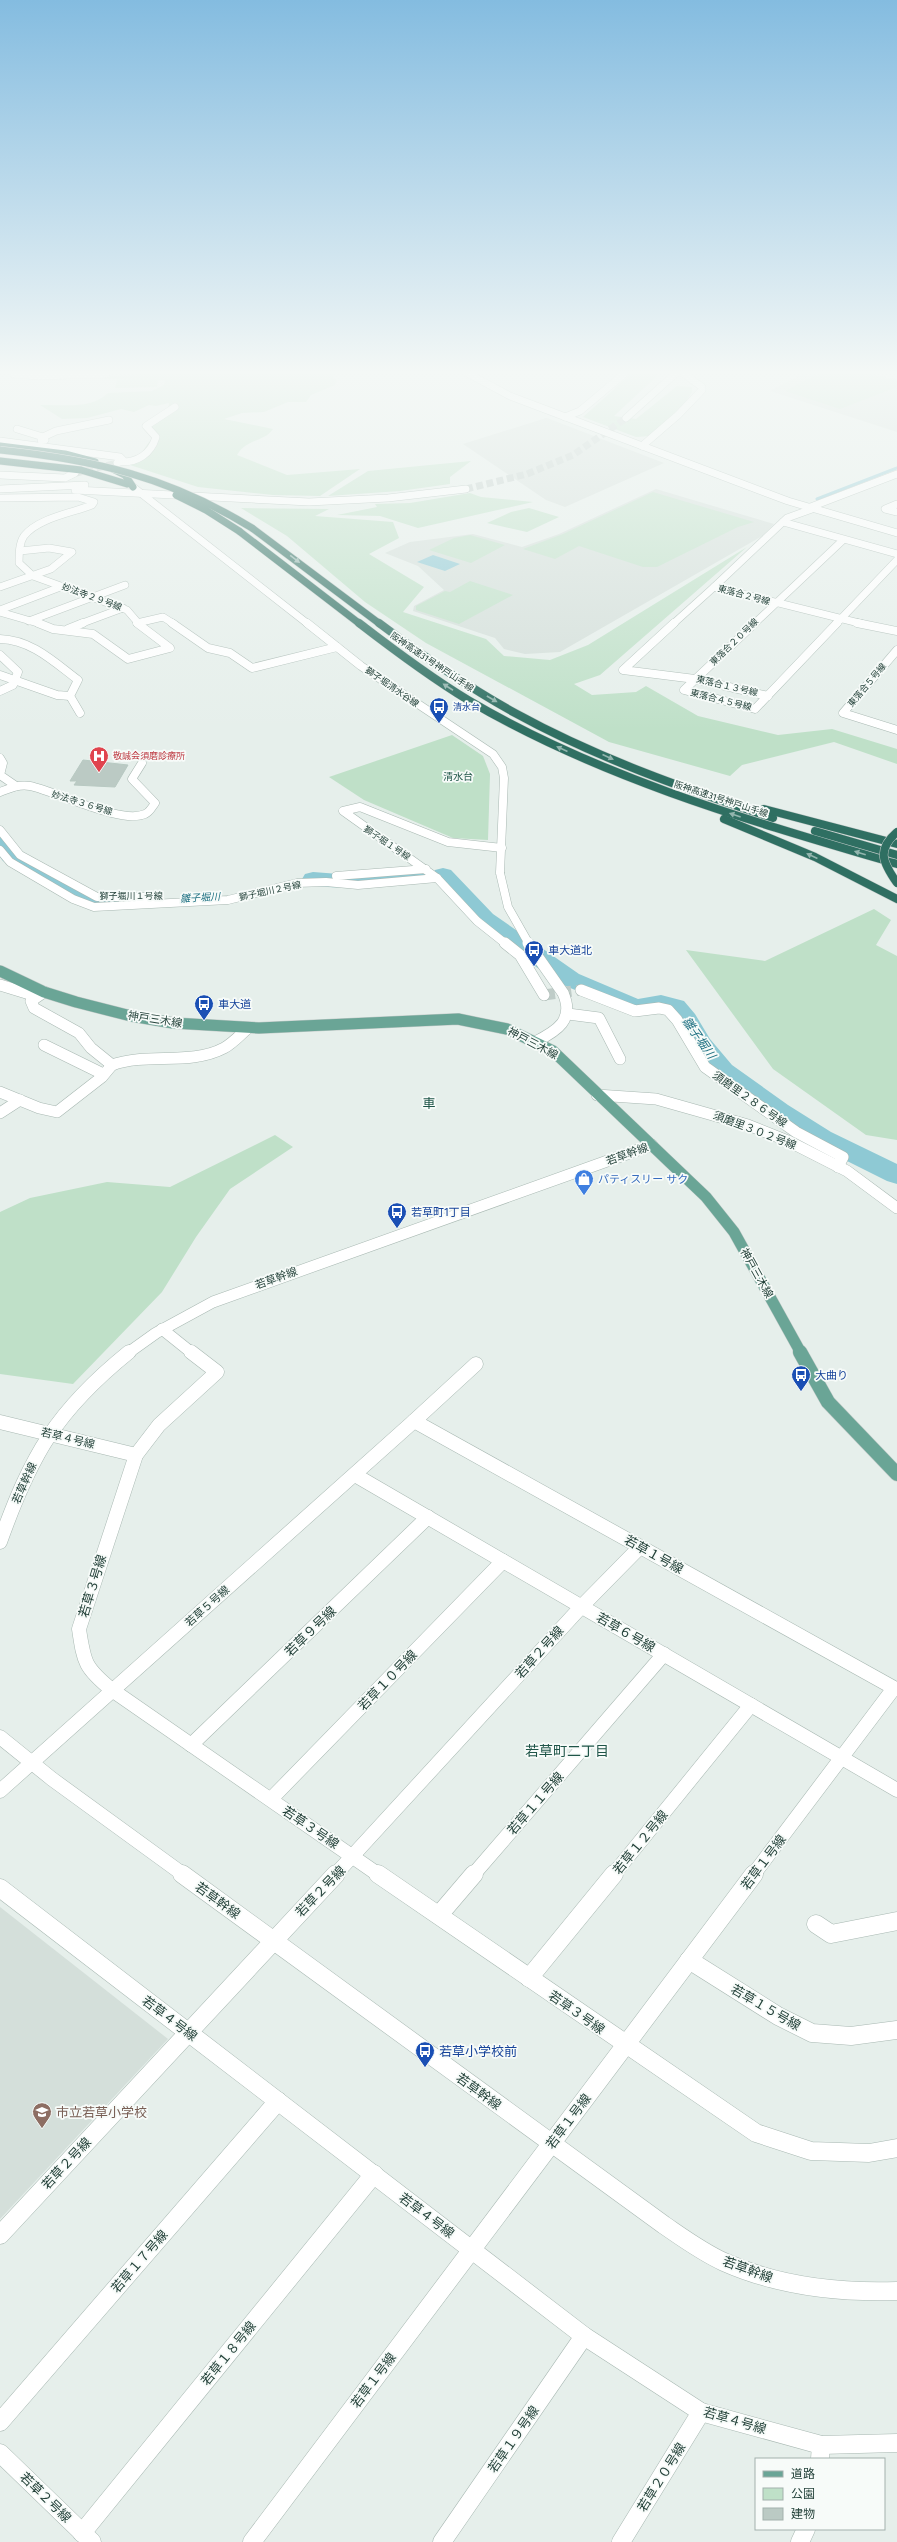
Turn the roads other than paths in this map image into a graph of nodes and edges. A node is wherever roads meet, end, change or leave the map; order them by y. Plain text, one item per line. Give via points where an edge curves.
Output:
1 (23, 493) edge
2 (141, 493) edge
3 (169, 493) edge
4 (171, 493) edge
5 (190, 493) edge
6 (426, 493) edge
7 (769, 493) edge
8 (852, 493) edge
9 (860, 493) edge
10 (0, 494) edge
11 (0, 498) edge
12 (897, 504) edge
13 (813, 509) junction
14 (897, 512) edge
15 (782, 522) junction
16 (897, 533) edge
17 (843, 540) junction
18 (20, 551) junction
19 (897, 554) edge
20 (897, 560) edge
21 (33, 576) junction
22 (125, 585) dead end
23 (63, 586) junction
24 (714, 587) junction
25 (0, 588) edge
26 (94, 596) junction
27 (775, 603) junction
28 (123, 608) junction
29 (0, 611) edge
30 (840, 620) junction
31 (29, 621) junction
32 (137, 623) junction
33 (65, 630) junction
34 (897, 632) edge
35 (0, 639) edge
36 (337, 647) junction
37 (897, 650) edge
38 (0, 654) edge
39 (0, 676) edge
40 (696, 679) junction
41 (15, 680) junction
42 (0, 692) edge
43 (70, 696) junction
44 (768, 696) junction
45 (80, 713) dead end
46 (897, 730) edge
47 (0, 758) edge
48 (584, 758) junction
49 (142, 763) dead end
50 (639, 771) junction
51 (16, 786) junction
52 (0, 792) edge
53 (0, 830) edge
54 (897, 832) edge
55 (897, 844) edge
56 (502, 848) junction
57 (0, 850) edge
58 (897, 855) edge
59 (897, 864) edge
60 (426, 869) junction
61 (437, 878) junction
62 (897, 883) edge
63 (897, 899) edge
64 (0, 971) edge
65 (0, 985) edge
66 (581, 990) tunnel mouth
67 (40, 994) junction
68 (544, 995) dead end
69 (568, 1014) junction
70 (248, 1028) junction
71 (535, 1042) junction
72 (44, 1045) dead end
73 (620, 1059) dead end
74 (112, 1066) junction
75 (103, 1074) junction
76 (0, 1092) edge
77 (597, 1095) junction
78 (20, 1100) junction
79 (0, 1113) edge
80 (652, 1145) junction
81 (838, 1167) junction
82 (897, 1208) edge
83 (162, 1329) junction
84 (476, 1364) dead end
85 (414, 1421) junction
86 (0, 1422) edge
87 (49, 1434) junction
88 (136, 1455) junction
89 (355, 1474) junction
90 (897, 1474) edge
91 (428, 1517) junction
92 (0, 1542) edge
93 (640, 1547) junction
94 (503, 1561) junction
95 (581, 1607) junction
96 (664, 1654) junction
97 (112, 1690) junction
98 (751, 1705) junction
99 (0, 1737) edge
100 (191, 1745) junction
101 (842, 1757) junction
102 (30, 1763) junction
103 (897, 1790) edge
104 (0, 1791) edge
105 (271, 1799) junction
106 (353, 1856) junction
107 (0, 1888) edge
108 (438, 1915) junction
109 (897, 1921) edge
110 (816, 1924) dead end
111 (273, 1940) junction
112 (689, 1960) junction
113 (529, 1978) junction
114 (897, 2030) edge
115 (187, 2032) junction
116 (625, 2045) junction
117 (278, 2101) junction
118 (552, 2143) junction
119 (897, 2148) edge
120 (374, 2174) junction
121 (0, 2235) edge
122 (472, 2249) junction
123 (897, 2291) edge
124 (584, 2336) junction
125 (701, 2412) junction
126 (0, 2422) edge
127 (897, 2444) edge
128 (821, 2452) edge
129 (0, 2453) edge
130 (806, 2530) edge
131 (87, 2537) edge
132 (252, 2542) edge
133 (442, 2542) edge
134 (621, 2542) edge
135 (800, 2542) edge

1 - 10 street
2 - 36 street, 獅子堀清水谷線
48 -> 3 highway, 阪神高速31号神戸山手線, bridge via 522,730 441,682 239,531 189,500
4 - 6 street via 243,500 307,502 384,499
5 -> 50 highway, 阪神高速31号神戸山手線, bridge via 252,528 454,676 540,726
7 - 13 street
8 - 13 street
9 - 13 street
11 - 18 street via 78,497 94,502 30,531 24,536
12 - 14 street via 885,509
13 - 15 street, 東落合２号線 via 786,518
13 - 16 street
15 - 17 street
15 - 24 street, 東落合２号線
17 - 19 street
17 - 27 street, 東落合２０号線
18 - 21 street, 妙法寺２９号線 via 19,563
18 - 21 street via 49,548 72,552 51,569
20 - 30 street, 東落合１３号線
21 - 23 street, 妙法寺２９号線
21 - 25 street
22 - 26 street
23 - 26 street, 妙法寺２９号線
23 - 29 street
24 - 27 street, 東落合２号線
24 - 40 street, 東落合１３号線 via 623,670
26 - 28 street, 妙法寺２９号線
26 - 31 street
27 - 30 street, 東落合２号線
27 - 40 street, 東落合２０号線
28 - 32 street, 妙法寺２９号線
28 - 33 street
29 - 31 street, 妙法寺２９号線
30 - 34 street, 東落合２号線
30 - 44 street, 東落合１３号線
31 - 33 street, 妙法寺２９号線
32 - 33 street, 妙法寺２９号線 via 170,648 128,659 93,634
32 - 36 street via 163,617 208,648 230,653 252,668
35 - 43 street via 19,642 36,649 78,680
36 - 56 street, 獅子堀清水谷線 via 403,696 475,740 493,754 504,774
37 - 46 street, 東落合５号線 via 843,713
38 - 41 street via 18,672
39 - 41 street
40 - 44 street, 東落合１３号線
40 - 44 street, 東落合４５号線 via 684,690 755,709
41 - 42 street via 13,685
41 - 43 street via 57,695
43 - 45 street
47 - 51 street via 3,762 0,775
59 -> 48 highway, 阪神高速31号神戸山手線 via 666,791
63 -> 48 highway via 815,857 614,776
49 - 51 street, 妙法寺３６号線 via 132,779 155,803 152,810 142,815 118,814 29,786
50 - 55 highway via 785,815
50 - 58 highway, 阪神高速31号神戸山手線 via 701,795
51 - 52 street, 妙法寺３６号線
53 - 60 street, 獅子堀川１号線 via 20,855 102,898 184,896 225,892 311,874 349,876
54 - 62 highway, bridge via 884,848 883,858 885,868
56 - 60 street, 獅子堀１号線 via 448,842 360,807 343,811
56 - 69 street, 獅子堀清水谷線, bridge via 500,873 507,910 563,993 568,1002
57 - 61 street, 獅子堀川２号線 via 10,862 73,899 94,907 228,900 297,884 326,882 358,885
60 - 61 street, 獅子堀１号線
61 - 68 street, 獅子堀１号線 via 477,921 520,955
64 - 67 main road, 神戸三木線
65 - 67 street
66 - 81 street, 須磨里２８６号線 via 635,1011 659,1008 668,1010 677,1020 705,1067 796,1132 843,1157
67 - 70 main road, 神戸三木線 via 131,1016 208,1026
67 - 74 street via 31,1001 34,1008 79,1034
69 - 71 street via 554,1031
69 - 73 street via 599,1018
70 - 71 main road, 神戸三木線 via 458,1019 498,1026
70 - 74 street via 222,1049 205,1055 133,1058
71 - 77 main road, 神戸三木線 via 560,1056
72 - 75 street
74 - 75 street
75 - 78 street via 57,1112
76 - 78 street
77 - 80 main road, 神戸三木線
77 - 81 street, 須磨里３０２号線 via 656,1099 701,1110 788,1141
78 - 79 street
80 - 83 street, 若草幹線 via 220,1299
80 - 90 main road, 神戸三木線 via 706,1197 734,1232 828,1402
81 - 82 street, 須磨里３０２号線
83 - 87 street, 若草幹線 via 105,1371 74,1401
83 - 88 street, 若草３号線 via 217,1372 159,1425
84 - 85 street
85 - 89 street, 若草５号線
85 - 93 street, 若草１号線
86 - 87 street, 若草４号線
87 - 88 street, 若草４号線
87 - 92 street, 若草幹線 via 27,1473
88 - 97 street, 若草３号線 via 79,1629 83,1659 93,1674
89 - 91 street, 若草６号線
89 - 97 street, 若草５号線
91 - 94 street, 若草６号線
91 - 100 street, 若草９号線
93 - 95 street, 若草２号線
93 - 101 street, 若草１号線 via 894,1688
94 - 95 street, 若草６号線
94 - 105 street, 若草１０号線
95 - 96 street, 若草６号線
95 - 106 street, 若草２号線
96 - 98 street, 若草６号線
96 - 108 street, 若草１１号線
97 - 100 street, 若草３号線
97 - 102 street, 若草５号線
98 - 101 street, 若草６号線
98 - 113 street, 若草１２号線
99 - 102 street, 若草幹線
100 - 105 street, 若草３号線
101 - 103 street, 若草６号線
101 - 112 street, 若草１号線
102 - 104 street, 若草５号線
102 - 111 street, 若草幹線
105 - 106 street, 若草３号線
106 - 108 street, 若草３号線
106 - 111 street, 若草２号線
107 - 115 street, 若草４号線
108 - 113 street, 若草３号線
109 - 110 street via 831,1934
111 - 115 street, 若草２号線
111 - 118 street, 若草幹線
112 - 114 street, 若草１５号線 via 778,2016 812,2033 851,2036
112 - 116 street, 若草１号線
113 - 116 street, 若草３号線
115 - 117 street, 若草４号線
115 - 121 street, 若草２号線
116 - 118 street, 若草１号線
116 - 119 street, 若草３号線 via 756,2133 811,2151 869,2153
117 - 120 street, 若草４号線
117 - 126 street, 若草１７号線
118 - 122 street, 若草１号線
118 - 123 street, 若草幹線 via 664,2225 724,2262 785,2283 836,2291
120 - 122 street, 若草４号線
120 - 131 street, 若草１８号線
122 - 124 street, 若草４号線
122 - 132 street, 若草１号線
124 - 125 street, 若草４号線
124 - 133 street, 若草１９号線
125 - 128 street, 若草４号線
125 - 134 street, 若草２０号線
127 - 128 street, 若草４号線
129 - 131 street, 若草２号線
130 - 135 street

